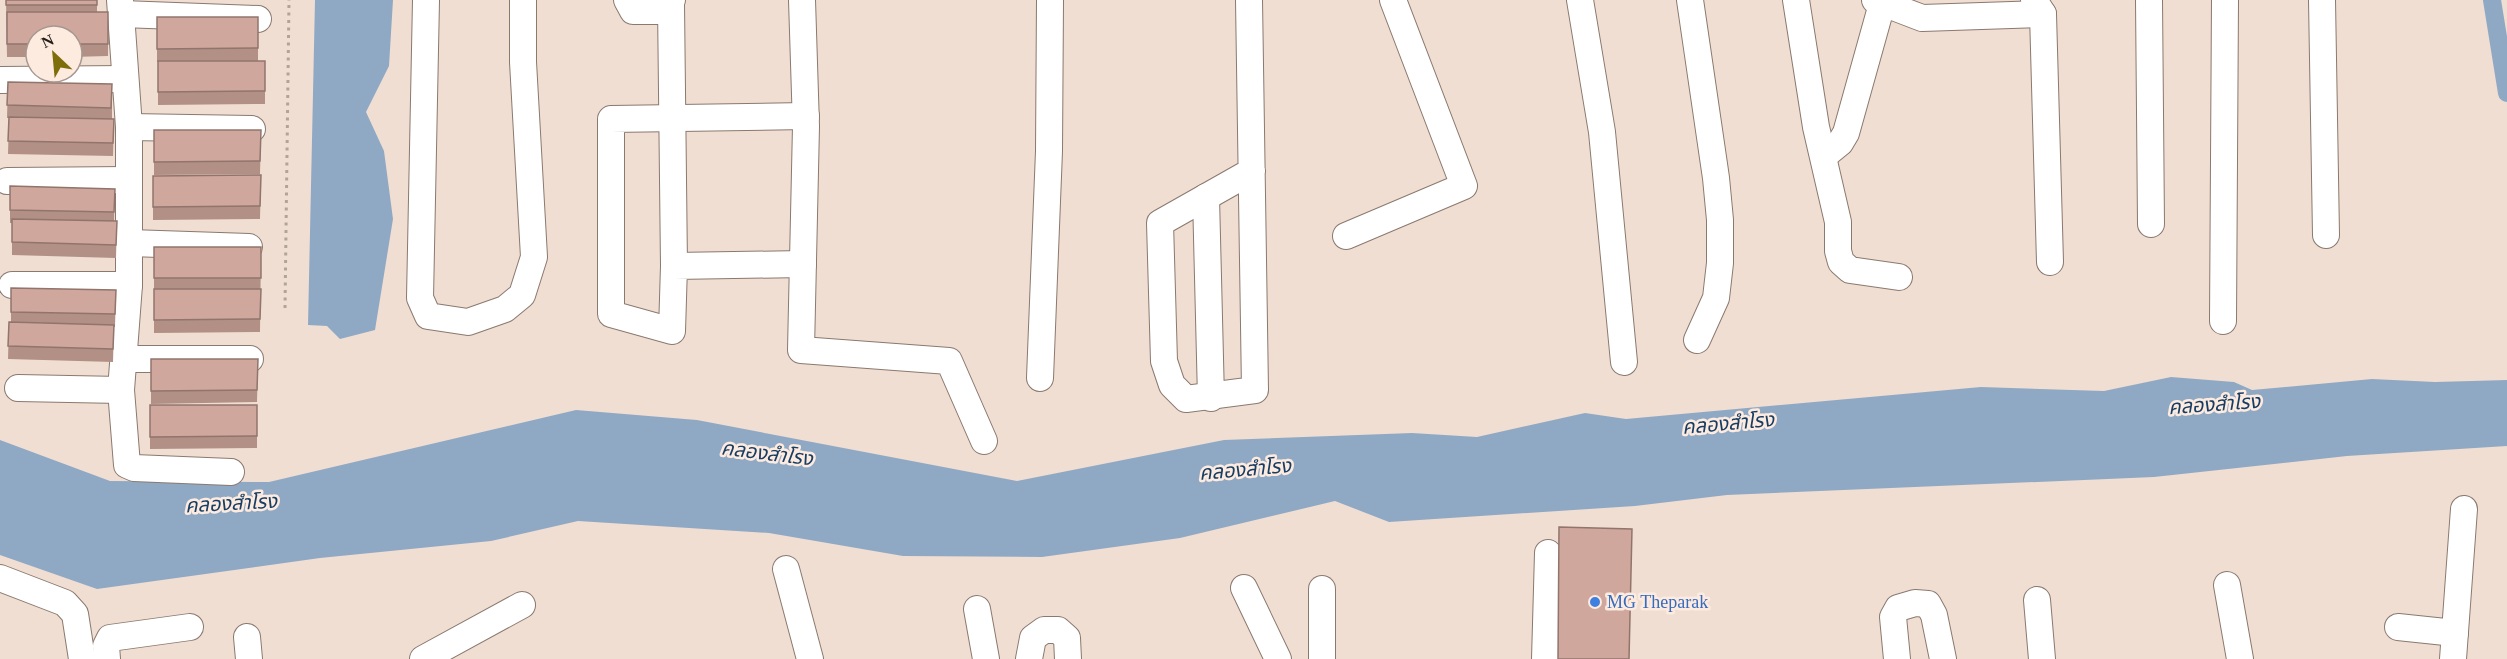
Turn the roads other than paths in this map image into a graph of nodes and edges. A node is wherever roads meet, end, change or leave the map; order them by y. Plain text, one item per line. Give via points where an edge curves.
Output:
1 (426, 0) edge
2 (523, 0) edge
3 (627, 0) edge
4 (802, 0) edge
5 (1050, 0) edge
6 (1249, 0) edge
7 (1393, 0) edge
8 (1580, 0) edge
9 (1690, 0) edge
10 (1796, 0) edge
11 (2149, 0) edge
12 (2225, 0) edge
13 (2322, 0) edge
14 (671, 2) edge
15 (1878, 2) edge
16 (121, 7) edge
17 (2038, 7) edge
18 (258, 19) edge
19 (125, 79) junction
20 (0, 80) edge
21 (806, 116) junction
22 (674, 117) junction
23 (129, 127) junction
24 (252, 129) edge
25 (1824, 156) junction
26 (1252, 171) junction
27 (128, 180) junction
28 (7, 181) dead end
29 (1206, 197) junction
30 (2151, 224) dead end
31 (2326, 235) dead end
32 (1346, 236) dead end
33 (130, 243) junction
34 (249, 247) edge
35 (2050, 262) dead end
36 (803, 264) junction
37 (674, 266) junction
38 (1899, 277) dead end
39 (12, 285) dead end
40 (129, 285) junction
41 (2223, 321) dead end
42 (1697, 340) dead end
43 (124, 359) junction
44 (250, 359) edge
45 (1624, 362) dead end
46 (1040, 378) dead end
47 (18, 388) dead end
48 (121, 390) junction
49 (1211, 398) junction
50 (984, 441) dead end
51 (231, 472) dead end
52 (2464, 509) dead end
53 (1548, 553) dead end
54 (786, 569) dead end
55 (0, 578) edge
56 (2228, 585) dead end
57 (1244, 588) dead end
58 (1322, 589) dead end
59 (2037, 600) dead end
60 (522, 605) dead end
61 (976, 609) dead end
62 (190, 627) dead end
63 (2398, 627) dead end
64 (2455, 633) junction
65 (82, 659) edge
66 (106, 659) edge
67 (423, 659) edge
68 (810, 659) edge
69 (986, 659) edge
70 (1029, 659) edge
71 (1068, 659) edge
72 (1278, 659) edge
73 (1322, 659) edge
74 (1545, 659) edge
75 (1897, 659) edge
76 (1943, 659) edge
77 (2042, 659) edge
78 (2240, 659) edge
79 (2453, 659) edge

1 - 2 street via 420,298 428,316 468,322 505,309 522,295 534,257
3 - 14 street via 633,11 666,11
4 - 21 street
5 - 46 street
6 - 26 street
7 - 32 street via 1464,186
8 - 45 street via 1602,132
9 - 42 street via 1720,220 1716,298
10 - 25 street
11 - 30 street
12 - 41 street
13 - 31 street
14 - 22 street
15 - 17 street via 1922,18 1939,19
15 - 25 street via 1846,133
16 - 18 street
16 - 19 street
17 - 35 street
19 - 20 street
19 - 23 street
21 - 22 street
21 - 36 street
22 - 37 street
22 - 37 street via 611,119 612,314 672,331
23 - 24 street
23 - 27 street
25 - 38 street via 1838,222 1841,262 1850,270
26 - 29 street
26 - 49 street via 1255,390
27 - 28 street
27 - 33 street
29 - 49 street
29 - 49 street via 1160,223 1164,361 1172,385 1186,399
33 - 34 street
33 - 40 street
36 - 37 street
36 - 50 street via 801,350 949,361
39 - 40 street
40 - 43 street
43 - 44 street
43 - 48 street
47 - 48 street
48 - 51 street via 128,465
52 - 64 street
53 - 74 street
54 - 68 street
55 - 65 street via 65,603 75,614
56 - 78 street
57 - 72 street
58 - 73 street
59 - 77 street
60 - 67 street
61 - 69 street
62 - 66 street via 110,638
63 - 64 street
64 - 79 street
70 - 71 street via 1033,638 1044,630 1058,630 1066,638
75 - 76 street via 1893,617 1898,608 1915,603 1928,604 1934,615

